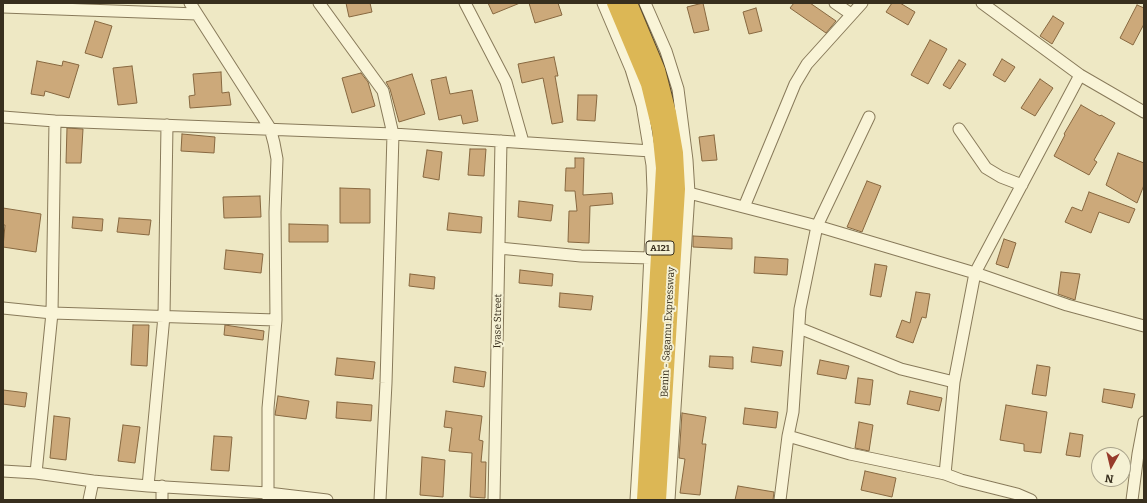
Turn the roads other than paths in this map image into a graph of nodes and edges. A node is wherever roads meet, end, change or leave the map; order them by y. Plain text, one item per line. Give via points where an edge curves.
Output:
1 (190, 3) edge
2 (319, 3) edge
3 (465, 3) edge
4 (603, 3) edge
5 (615, 3) edge
6 (629, 3) edge
7 (645, 3) edge
8 (835, 3) edge
9 (862, 3) edge
10 (982, 3) edge
11 (3, 7) edge
12 (197, 14) junction
13 (851, 14) junction
14 (1080, 75) junction
15 (1144, 112) edge
16 (3, 117) edge
17 (868, 117) dead end
18 (55, 121) junction
19 (167, 125) junction
20 (270, 128) junction
21 (960, 129) dead end
22 (393, 134) junction
23 (501, 141) junction
24 (522, 142) junction
25 (651, 151) junction
26 (1022, 185) junction
27 (689, 193) junction
28 (744, 207) junction
29 (817, 226) junction
30 (499, 248) junction
31 (650, 258) junction
32 (975, 273) junction
33 (3, 308) edge
34 (52, 313) junction
35 (164, 316) junction
36 (276, 320) junction
37 (1144, 326) edge
38 (799, 328) junction
39 (954, 382) junction
40 (1144, 422) edge
41 (788, 436) junction
42 (3, 471) edge
43 (36, 473) junction
44 (945, 474) junction
45 (93, 481) junction
46 (148, 486) junction
47 (162, 486) junction
48 (268, 497) edge
49 (1017, 497) edge
50 (89, 500) edge
51 (162, 500) edge
52 (327, 500) edge
53 (380, 500) edge
54 (494, 500) edge
55 (636, 500) edge
56 (645, 500) edge
57 (658, 500) edge
58 (669, 500) edge
59 (780, 500) edge
60 (1031, 500) edge
61 (1132, 500) edge

1 - 12 street
2 - 22 street via 382,91
3 - 24 street via 506,82
4 - 25 street via 631,70 642,105
5 - 56 highway, A121 via 649,84 660,129 664,168
6 - 57 highway, Benin - Sagamu Expressway / A121 via 657,70 675,153 677,189
7 - 27 street via 666,51 678,89
8 - 13 street
9 - 13 street
10 - 14 street
11 - 12 street
12 - 20 street
13 - 28 street via 806,64 795,84
14 - 15 street
14 - 26 street
16 - 18 street
17 - 29 street
18 - 19 street
18 - 34 street
19 - 20 street
19 - 35 street
20 - 22 street
20 - 36 street via 277,159
21 - 26 street via 986,168
22 - 23 street
22 - 53 street
23 - 24 street
23 - 30 street, Iyase Street
24 - 25 street
25 - 31 street
26 - 32 street
27 - 28 street
27 - 58 street
28 - 29 street
29 - 32 street
29 - 38 street via 800,309
30 - 31 street via 581,256
30 - 54 street, Iyase Street
31 - 55 street
32 - 37 street via 1067,305
32 - 39 street
33 - 34 street
34 - 35 street
34 - 43 street
35 - 36 street
35 - 46 street
36 - 48 street via 268,408
38 - 39 street via 901,369
38 - 41 street via 793,412
39 - 44 street
40 - 61 street
41 - 44 street via 850,454
41 - 59 street
42 - 43 street
43 - 45 street
44 - 49 street
45 - 46 street
45 - 50 street
46 - 47 street
47 - 48 street
47 - 51 street
48 - 52 street
49 - 60 street

